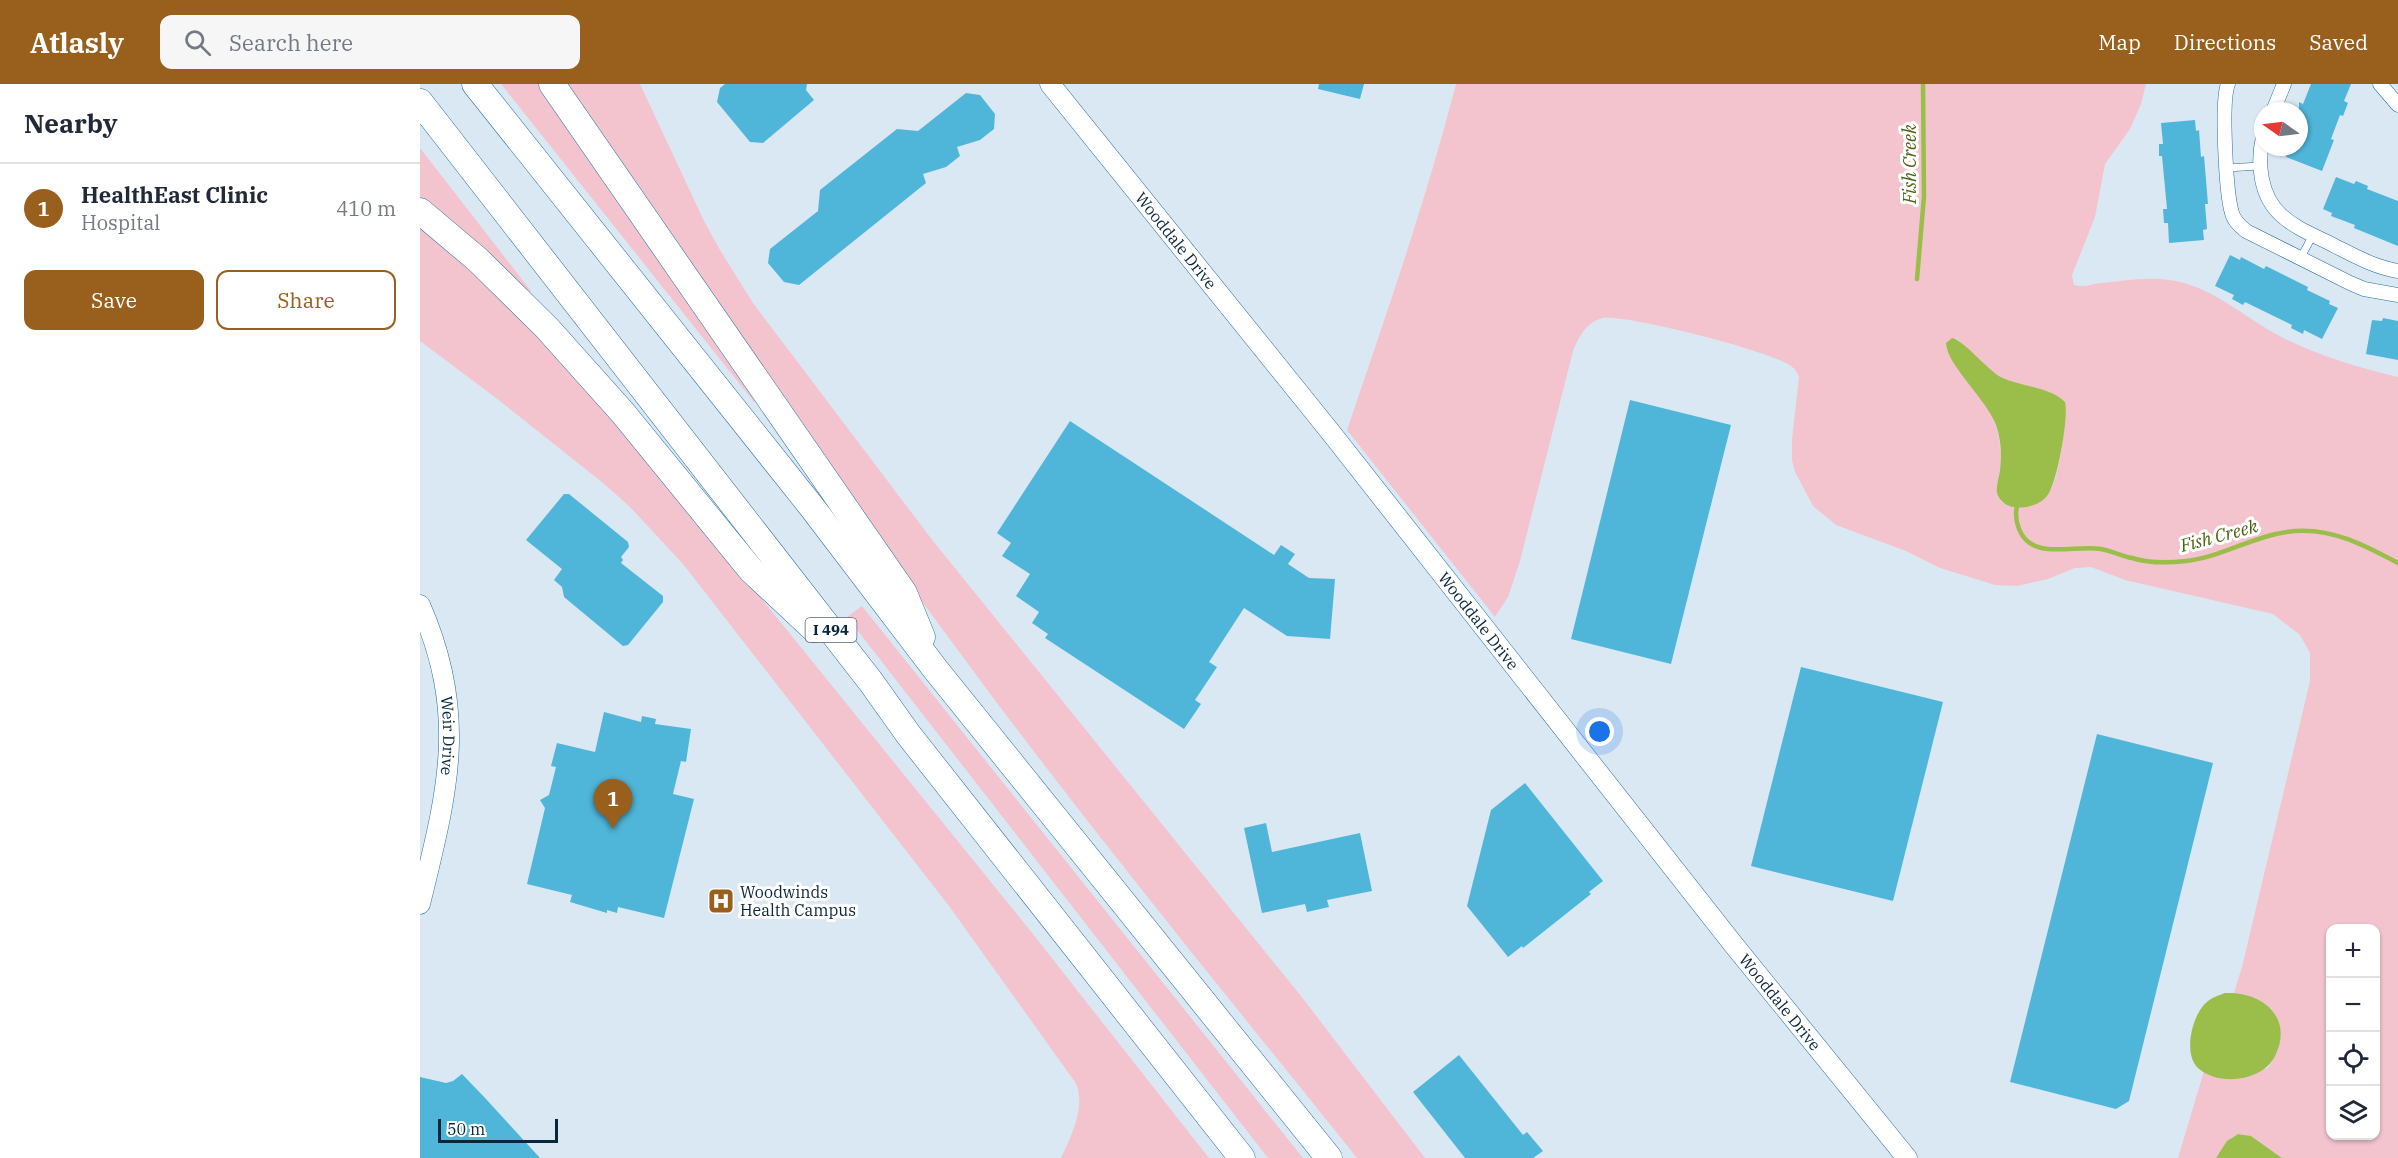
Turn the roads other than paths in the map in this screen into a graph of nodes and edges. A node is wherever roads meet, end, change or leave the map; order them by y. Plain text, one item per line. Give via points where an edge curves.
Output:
1 (475, 84) edge
2 (552, 84) edge
3 (1050, 84) edge
4 (2228, 84) edge
5 (2284, 84) edge
6 (2380, 84) edge
7 (420, 102) edge
8 (2277, 102) edge
9 (2398, 105) edge
10 (2260, 156) edge
11 (2259, 166) junction
12 (2227, 168) junction
13 (420, 211) edge
14 (2313, 235) junction
15 (2300, 259) junction
16 (2398, 271) edge
17 (2398, 295) edge
18 (420, 605) edge
19 (936, 670) junction
20 (871, 682) junction
21 (420, 904) edge
22 (1242, 1158) edge
23 (1329, 1158) edge
24 (1907, 1158) edge

1 - 19 highway via 804,497
2 - 19 highway via 904,593
3 - 24 street, Wooddale Drive via 1337,440 1732,944
4 - 12 street via 2223,106
5 - 8 street
6 - 9 street
7 - 20 highway, I 494
10 - 11 street
11 - 12 lane
11 - 14 street via 2279,214
12 - 15 street via 2230,206 2238,224
13 - 20 highway via 478,260 540,321 623,413 751,570
14 - 15 lane
14 - 16 street via 2364,261
15 - 17 street via 2357,286
18 - 21 street, Weir Drive via 442,668 450,736 446,790
19 - 23 highway
20 - 22 highway, I 494

